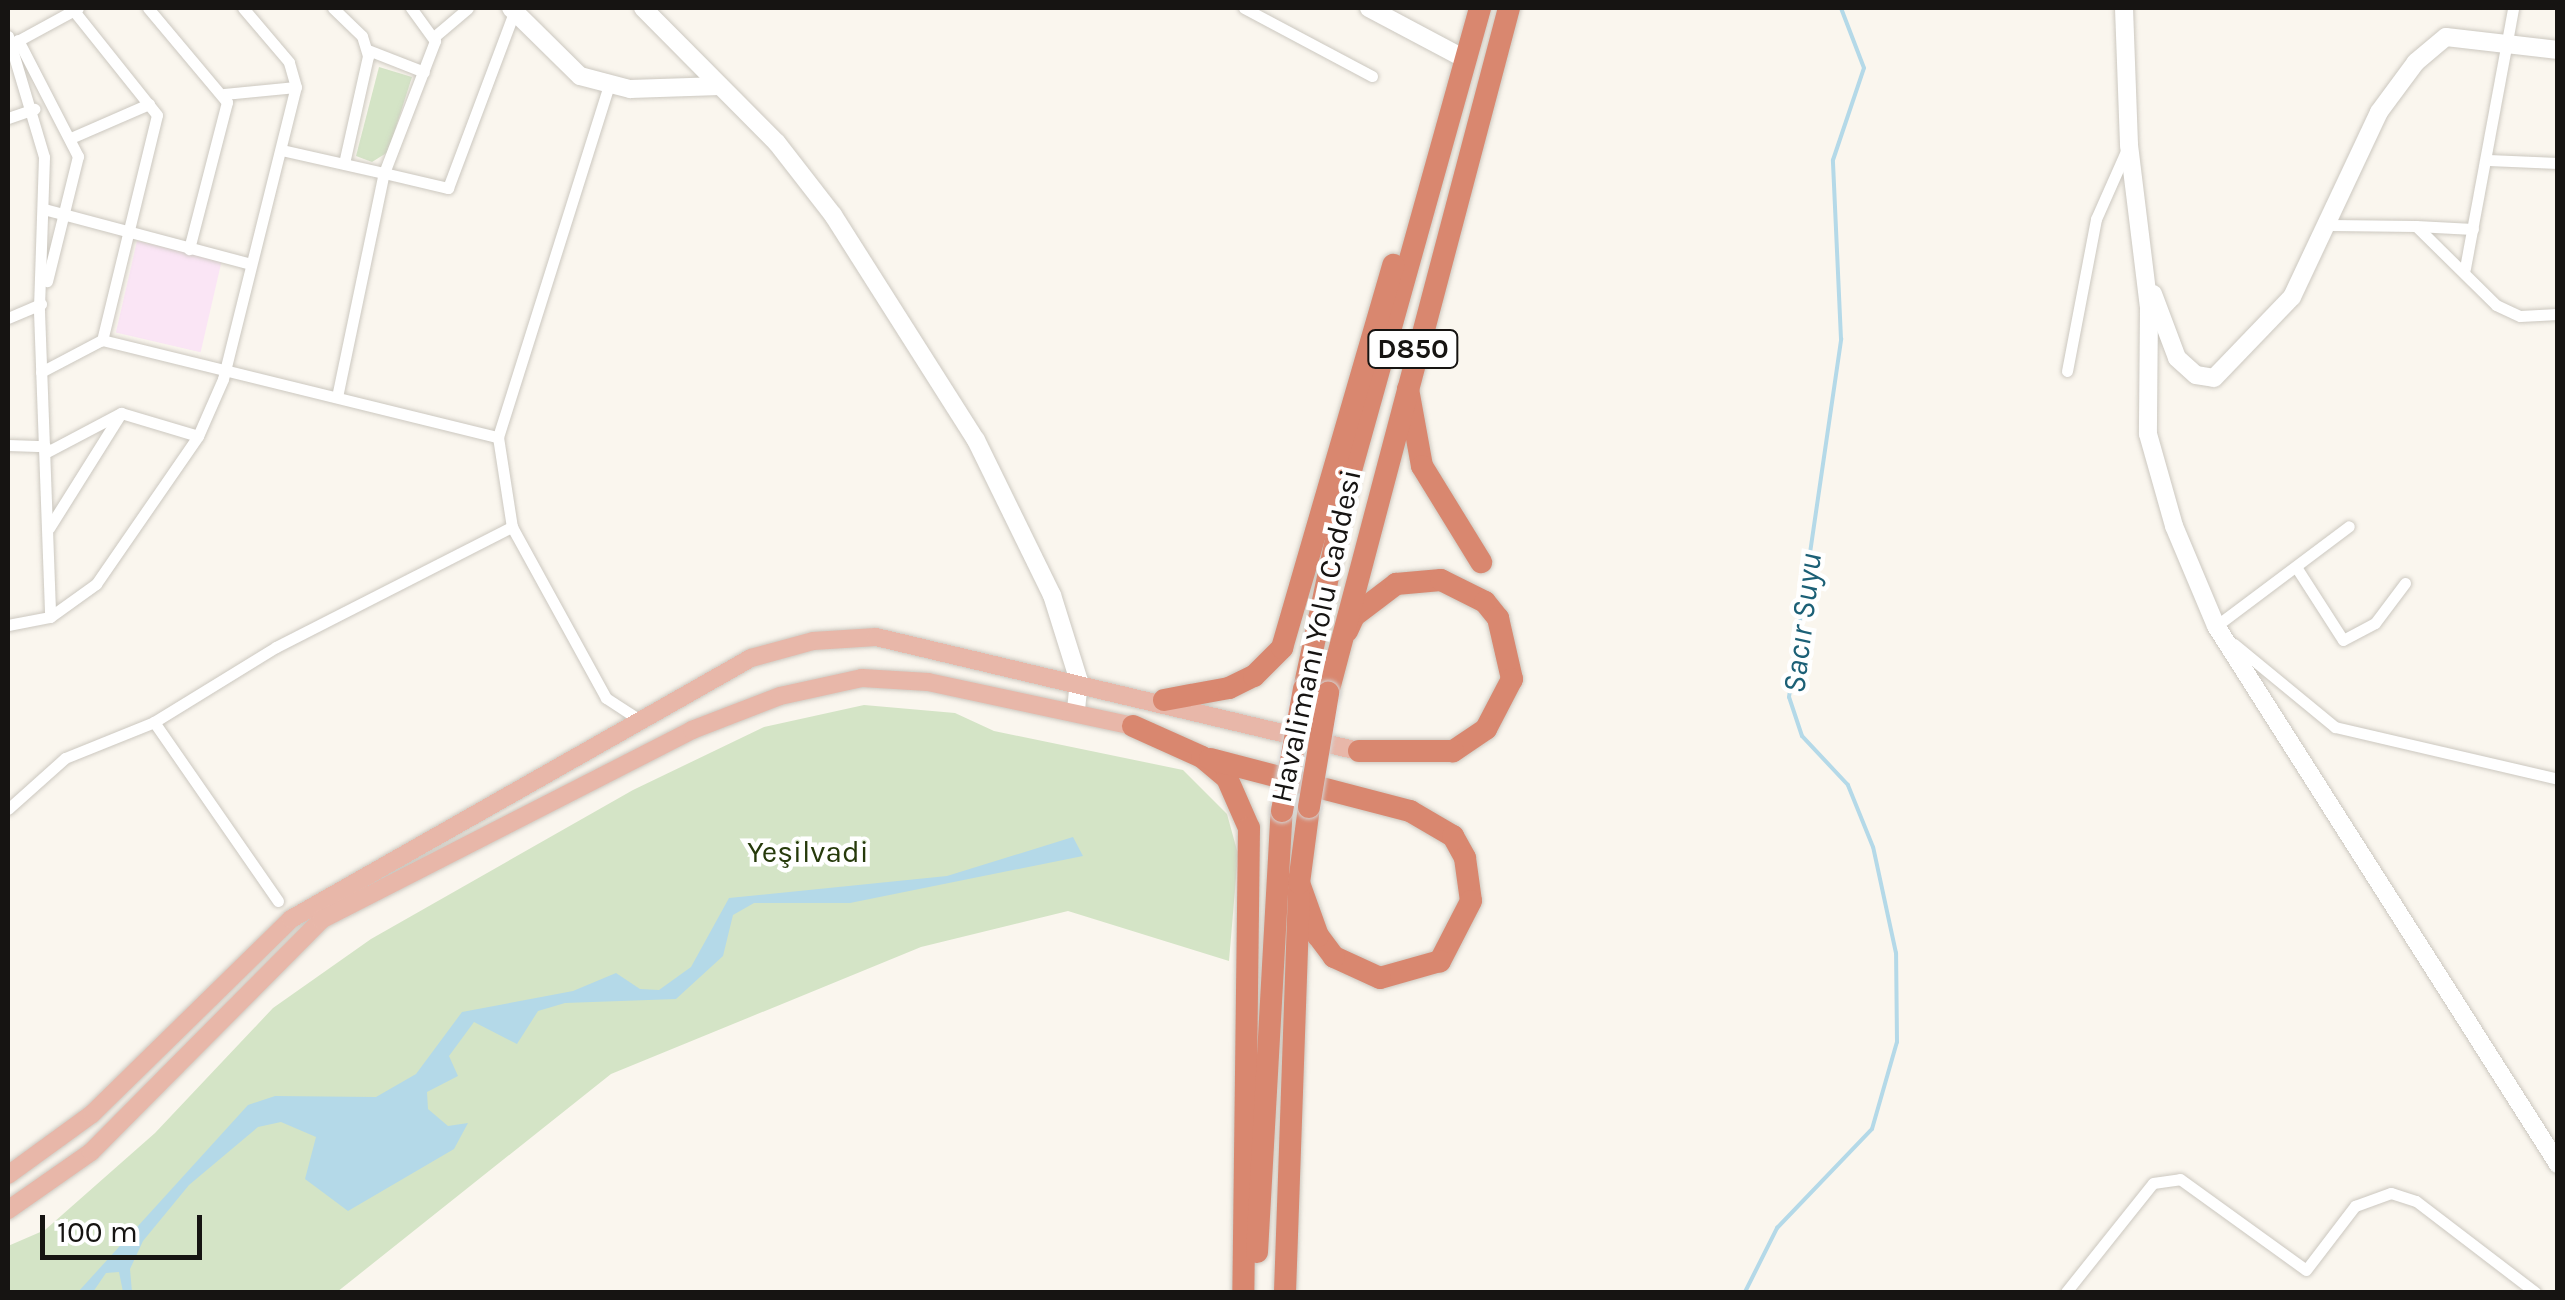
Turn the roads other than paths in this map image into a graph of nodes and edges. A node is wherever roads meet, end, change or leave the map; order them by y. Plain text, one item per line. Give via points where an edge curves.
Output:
1 (148, 8) edge
2 (243, 8) edge
3 (333, 8) edge
4 (411, 8) edge
5 (468, 8) edge
6 (1244, 8) edge
7 (1480, 8) edge
8 (1509, 8) edge
9 (2124, 8) edge
10 (2513, 8) edge
11 (76, 9) edge
12 (512, 10) edge
13 (651, 10) edge
14 (1378, 10) edge
15 (435, 36) junction
16 (2508, 40) junction
17 (11, 41) edge
18 (368, 50) junction
19 (2558, 50) edge
20 (1464, 59) junction
21 (424, 72) junction
22 (1372, 76) dead end
23 (609, 84) junction
24 (720, 86) junction
25 (296, 87) junction
26 (224, 94) junction
27 (149, 104) junction
28 (34, 110) junction
29 (8, 118) edge
30 (1448, 128) junction
31 (73, 137) junction
32 (2129, 145) junction
33 (282, 150) junction
34 (2488, 160) junction
35 (344, 163) junction
36 (2558, 163) edge
37 (384, 172) junction
38 (44, 209) junction
39 (66, 216) junction
40 (2331, 224) junction
41 (2416, 226) junction
42 (2473, 229) junction
43 (132, 235) junction
44 (190, 249) junction
45 (250, 264) junction
46 (2465, 268) junction
47 (2146, 280) junction
48 (39, 311) junction
49 (2558, 314) edge
50 (8, 315) edge
51 (102, 340) junction
52 (223, 369) junction
53 (2067, 371) dead end
54 (41, 372) junction
55 (1407, 372) junction
56 (338, 398) junction
57 (121, 414) junction
58 (198, 436) junction
59 (498, 437) junction
60 (8, 445) edge
61 (45, 450) junction
62 (2349, 526) dead end
63 (512, 528) junction
64 (48, 530) junction
65 (1482, 562) dead end
66 (2298, 570) junction
67 (2406, 584) dead end
68 (50, 617) junction
69 (8, 624) edge
70 (2219, 630) junction
71 (1337, 652) junction
72 (1079, 681) junction
73 (1316, 691) junction
74 (1164, 700) junction
75 (1076, 712) junction
76 (635, 718) junction
77 (154, 722) junction
78 (1134, 726) joint
79 (1359, 751) joint
80 (1202, 757) junction
81 (2558, 778) edge
82 (8, 809) edge
83 (1298, 883) junction
84 (278, 901) dead end
85 (2558, 1164) edge
86 (8, 1176) edge
87 (8, 1210) edge
88 (1243, 1292) edge
89 (1258, 1292) edge
90 (1285, 1292) edge
91 (2066, 1292) edge
92 (2534, 1292) edge

1 - 26 street
2 - 25 street via 289,62
3 - 18 street
4 - 15 street
5 - 15 street
6 - 22 street
7 - 20 highway, Havalimanı Yolu Caddesi / D850
8 - 55 highway, Havalimanı Yolu Caddesi / D850
9 - 32 street
10 - 16 street
11 - 17 street
11 - 27 street
12 - 23 street via 580,76
12 - 37 street via 448,188
13 - 24 street
14 - 20 street
15 - 21 street
16 - 19 street
16 - 34 street
16 - 40 street via 2446,37 2416,62 2380,112
17 - 28 street
17 - 31 street
18 - 21 street
18 - 35 street
20 - 30 highway, Havalimanı Yolu Caddesi / D850
21 - 37 street
23 - 24 street
23 - 59 street
24 - 72 street via 833,215 976,440 1052,594
25 - 26 street
25 - 33 street
26 - 44 street
27 - 31 street
27 - 43 street via 156,136
28 - 29 street
28 - 38 street
30 - 73 highway, Havalimanı Yolu Caddesi / D850 via 1350,474
30 - 74 highway via 1424,172 1365,352 1282,648 1242,682
31 - 39 street via 78,156
32 - 47 street
32 - 53 street via 2096,218
33 - 35 street
33 - 45 street
34 - 36 street
34 - 42 street
35 - 37 street
37 - 56 street
38 - 39 street
38 - 48 street
39 - 43 street via 131,226
39 - 48 street
40 - 41 street
40 - 47 street via 2292,297 2214,378 2196,375 2177,358
41 - 42 street
41 - 46 street
42 - 46 street
43 - 44 street
43 - 51 street
44 - 45 street
45 - 52 street
46 - 49 street via 2496,305 2520,316
47 - 70 street via 2148,434
48 - 50 street
48 - 54 street
51 - 52 street
51 - 54 street
52 - 56 street
52 - 58 street
54 - 61 street
55 - 65 highway via 1422,466
55 - 71 highway, Havalimanı Yolu Caddesi / D850
56 - 59 street
57 - 58 street
57 - 61 street
57 - 64 street
58 - 68 street via 96,584
59 - 63 street
60 - 61 street
61 - 64 street
62 - 66 street
63 - 76 street via 606,698
63 - 77 street via 276,647
64 - 68 street
66 - 67 street via 2343,640 2375,623
66 - 70 street
68 - 69 street
70 - 81 street via 2335,727
70 - 85 street
71 - 73 highway, Havalimanı Yolu Caddesi / D850
71 - 79 highway via 1354,616 1374,596 1420,579 1485,602 1506,639 1512,678 1486,729 1453,751
72 - 74 main road
72 - 75 street
72 - 76 main road via 876,636 813,640 752,658
73 - 83 highway, Havalimanı Yolu Caddesi / D850, bridge
73 - 89 highway, Havalimanı Yolu Caddesi / D850, bridge via 1282,811
74 - 79 main road
75 - 78 main road
75 - 87 main road via 928,682 862,678 780,696 692,730 321,920 91,1152
76 - 86 main road via 291,919 92,1114
77 - 82 street via 64,758
77 - 84 street
78 - 80 highway
80 - 83 highway via 1410,811 1453,836 1466,858 1471,902 1440,961 1412,976 1380,978 1334,957 1318,936
80 - 88 highway via 1227,778 1249,828
83 - 90 highway, Havalimanı Yolu Caddesi / D850
91 - 92 street via 2153,1183 2180,1180 2306,1270 2355,1206 2391,1193 2416,1201

